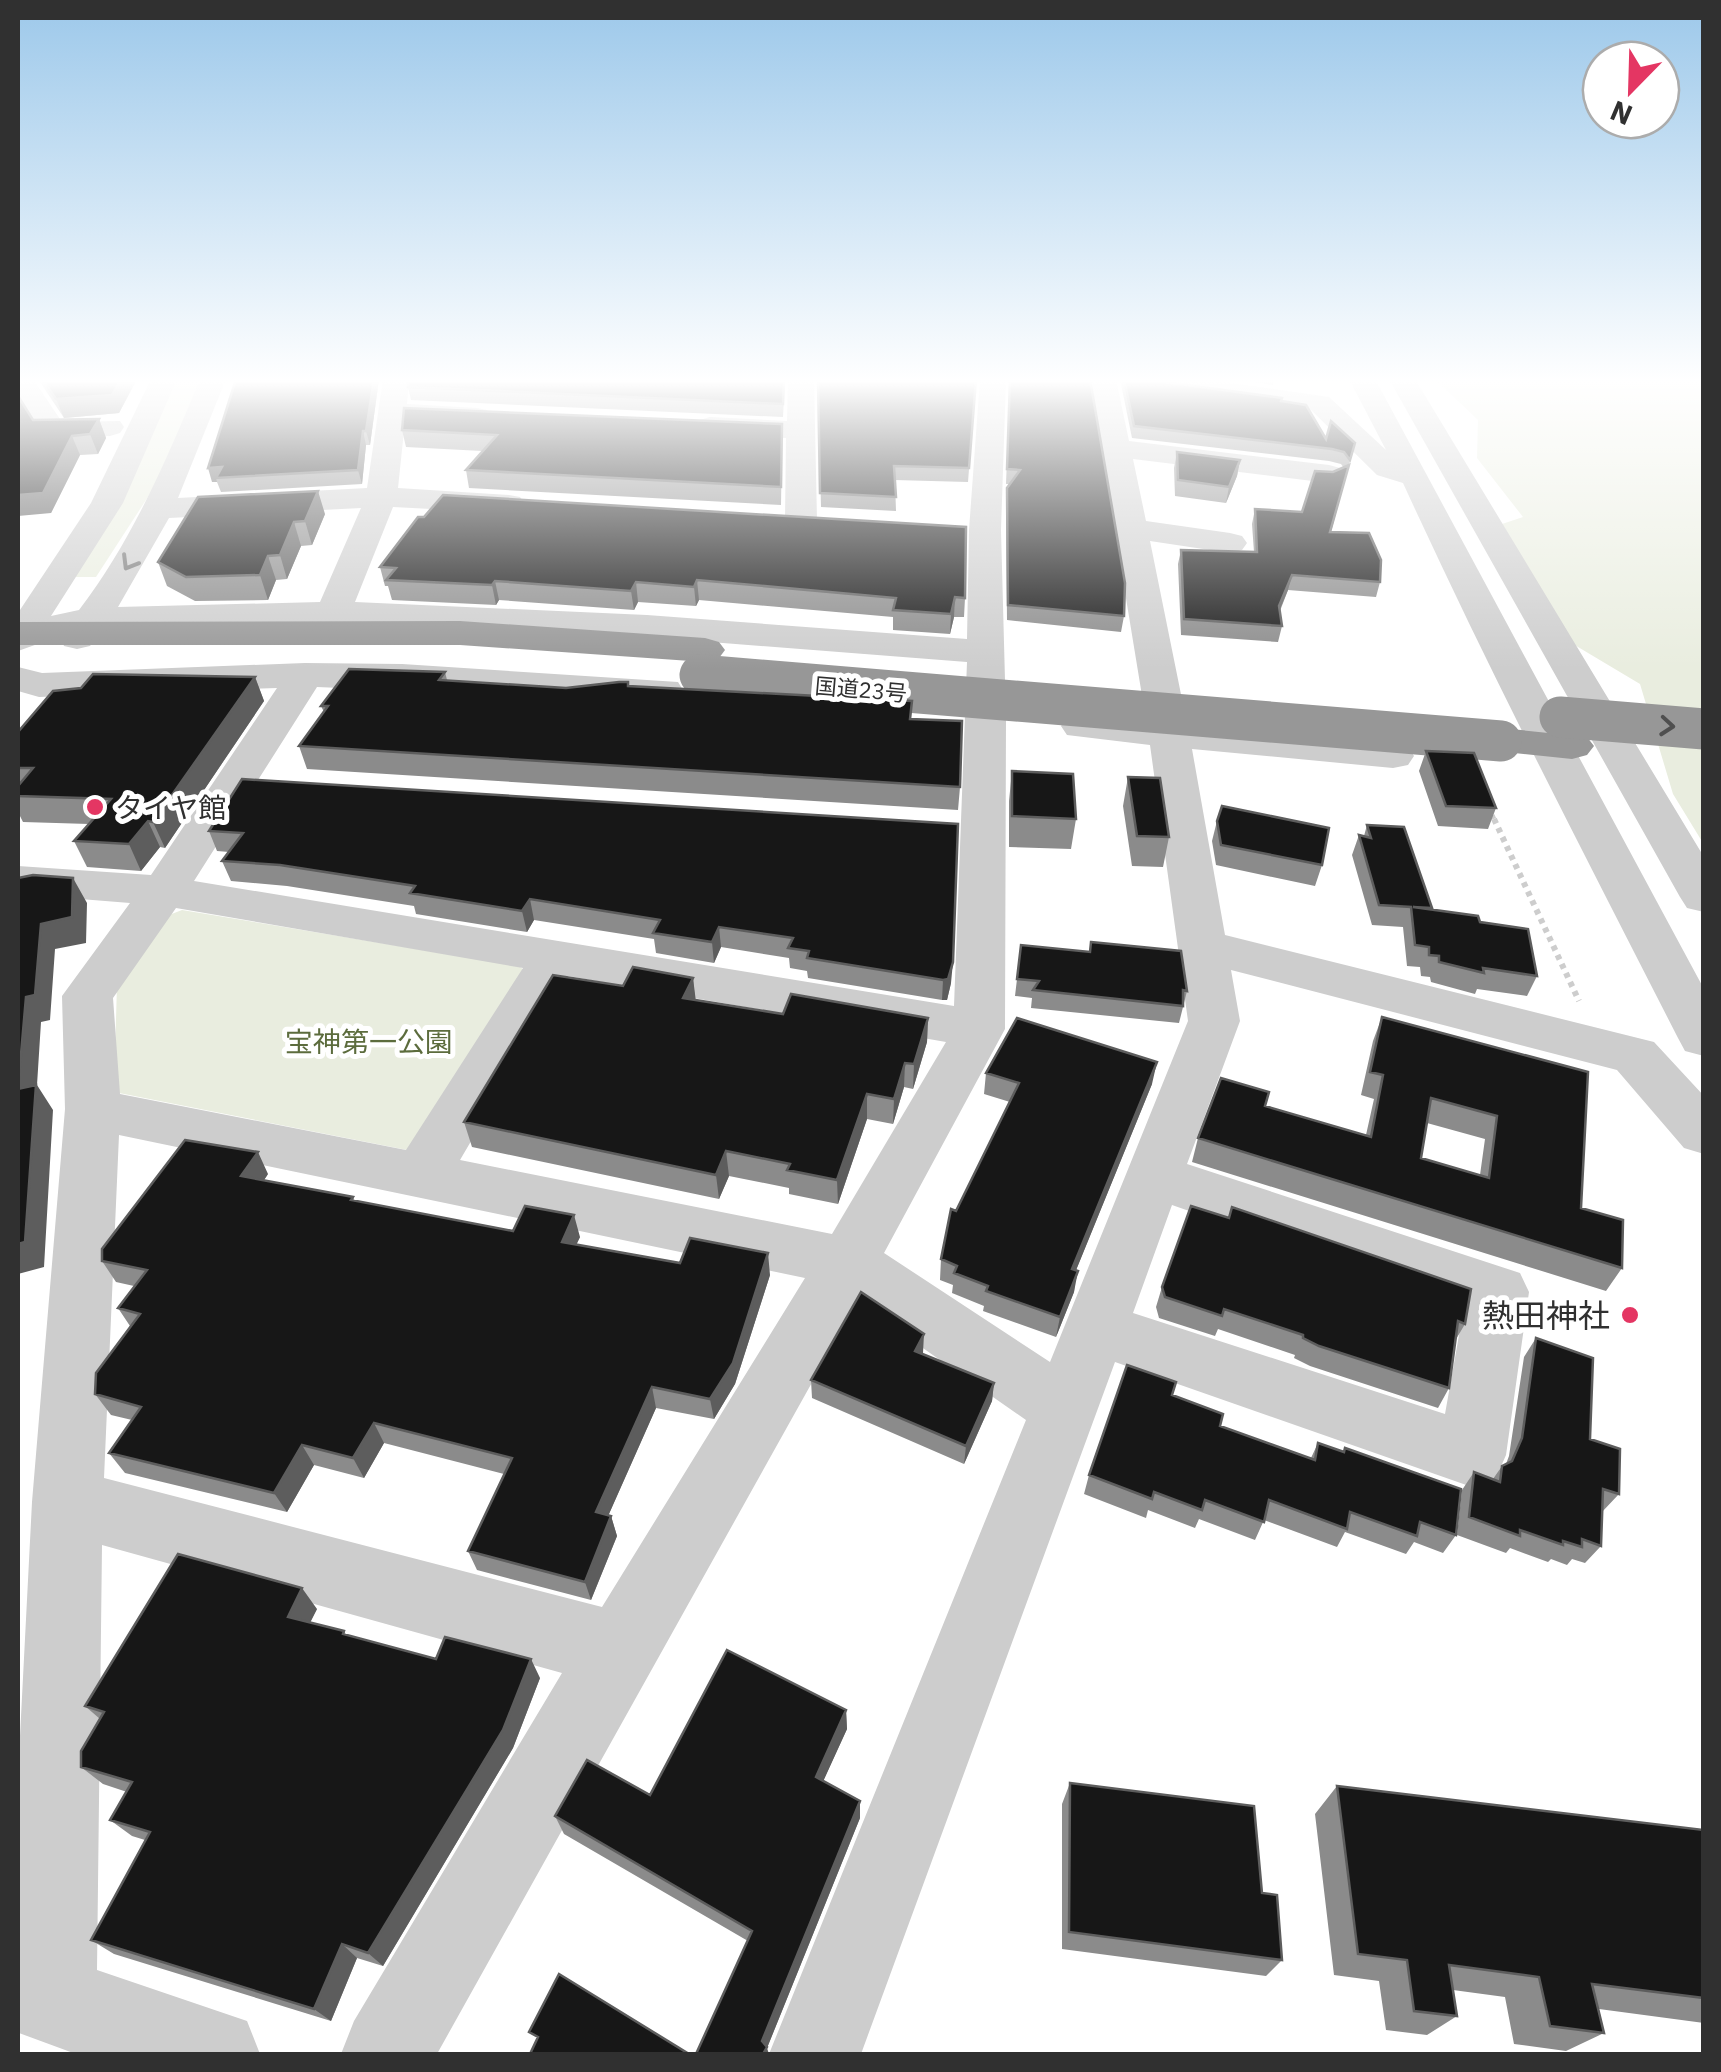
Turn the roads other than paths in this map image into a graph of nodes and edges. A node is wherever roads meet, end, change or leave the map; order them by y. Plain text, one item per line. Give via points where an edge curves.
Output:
1 (119, 476) edge
2 (172, 476) edge
3 (384, 476) edge
4 (801, 476) edge
5 (988, 476) edge
6 (1121, 476) edge
7 (1401, 476) edge
8 (1414, 476) edge
9 (1458, 476) edge
10 (1419, 485) junction
11 (381, 497) junction
12 (534, 505) edge
13 (158, 509) junction
14 (763, 518) edge
15 (801, 520) junction
16 (838, 522) edge
17 (948, 528) edge
18 (1131, 529) junction
19 (985, 530) junction
20 (1230, 543) dead end
21 (333, 612) junction
22 (87, 626) junction
23 (986, 652) junction
24 (703, 663) junction
25 (25, 665) edge
26 (305, 675) junction
27 (986, 718) junction
28 (1535, 729) junction
29 (1704, 729) edge
30 (1169, 734) junction
31 (1393, 756) dead end
32 (1704, 758) edge
33 (18, 880) edge
34 (164, 892) junction
35 (1704, 898) edge
36 (1202, 946) junction
37 (555, 957) junction
38 (979, 1028) junction
39 (1704, 1038) edge
40 (93, 1109) junction
41 (1704, 1133) edge
42 (420, 1175) junction
43 (1154, 1176) junction
44 (848, 1262) junction
45 (1095, 1328) junction
46 (1064, 1408) junction
47 (66, 1502) junction
48 (619, 1650) junction
49 (214, 2054) edge
50 (387, 2054) edge
51 (815, 2054) edge

1 - 25 street
2 - 13 street
3 - 11 street
4 - 15 street
5 - 19 street
6 - 18 street
7 - 10 street
8 - 10 street
9 - 35 street
10 - 28 street
11 - 12 street
11 - 13 street
11 - 21 street
13 -> 22 street
14 - 15 street
15 - 16 street
17 - 19 street
18 - 20 street
18 - 30 street
19 - 23 street
21 - 22 street
21 - 23 street via 647,626
22 - 24 highway, 国道23号 via 460,633
22 - 25 highway, 国道23号
23 - 27 street
24 - 25 highway, 国道23号 via 438,656
24 - 28 highway, 国道23号, bridge
25 - 26 street
26 - 27 street via 610,686
26 - 34 street via 255,782
27 - 30 street
27 - 38 street via 963,828
28 -> 29 highway, 国道23号, bridge
28 - 32 highway, 国道23号
28 - 39 street
30 - 31 street
30 - 36 street
33 - 34 street
34 - 37 street
34 - 40 street via 87,996
36 - 41 street via 1635,1056
36 - 43 street via 1214,1021
37 - 38 street
37 - 42 street
38 - 44 street
40 - 42 street
40 - 47 street
42 - 44 street
43 - 45 street
43 - 45 street via 1498,1292 1472,1455
44 - 46 street
44 - 48 street
45 - 46 street
46 - 51 street
47 - 48 street
47 - 49 street via 51,2000
48 - 50 street

